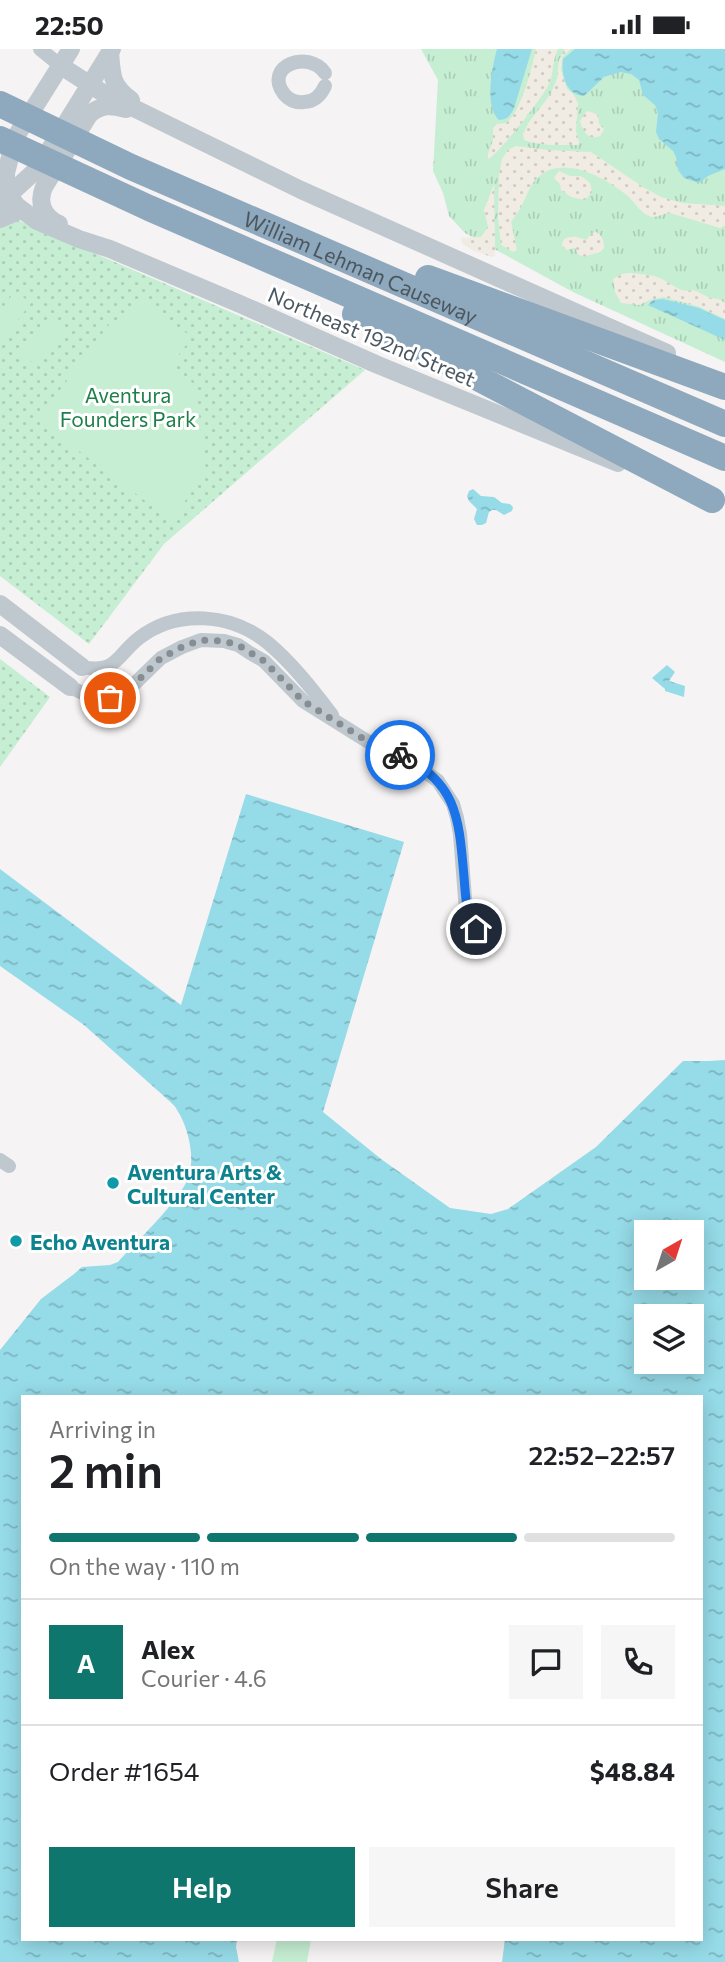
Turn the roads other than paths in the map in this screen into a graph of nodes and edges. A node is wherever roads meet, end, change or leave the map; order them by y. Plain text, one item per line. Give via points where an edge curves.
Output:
1 (40, 49) edge
2 (71, 49) edge
3 (111, 51) edge
4 (289, 54) edge
5 (61, 66) junction
6 (89, 85) junction
7 (0, 104) edge
8 (157, 118) junction
9 (7, 140) edge
10 (0, 161) edge
11 (117, 194) junction
12 (4, 199) edge
13 (21, 210) junction
14 (0, 219) edge
15 (286, 234) junction
16 (110, 249) junction
17 (725, 378) edge
18 (725, 387) edge
19 (725, 424) edge
20 (725, 458) edge
21 (719, 503) edge
22 (0, 604) edge
23 (0, 635) edge
24 (82, 667) joint
25 (69, 687) joint
26 (339, 724) junction
27 (476, 929) dead end

1 - 5 street
2 - 5 street
3 - 6 street
3 - 8 street via 116,87
4 - 4 street via 319,62 325,80 317,98 302,103 288,97 279,85
5 - 6 street
5 - 9 street
6 - 8 street
6 - 12 street via 34,172
7 - 15 highway, William Lehman Causeway
8 - 16 street via 112,105 95,110 41,192 42,207 50,219
8 - 17 street via 381,228
9 - 10 street
9 - 11 highway, William Lehman Causeway
9 - 12 street
11 - 20 highway, William Lehman Causeway
11 - 21 highway via 178,234 324,298
12 - 13 street, Northeast 192nd Street
13 - 14 street
13 - 16 street, Northeast 192nd Street
15 - 18 highway via 383,261
15 - 19 highway, William Lehman Causeway
16 - 21 street, Northeast 192nd Street
22 - 24 street
23 - 25 street
24 - 26 street via 106,668 139,638 170,621 217,619 267,642
25 - 26 street via 93,698 110,698 128,690 161,658 182,647 201,640 224,641 264,661 303,701
26 - 27 street via 408,759 446,791 460,834 467,911

